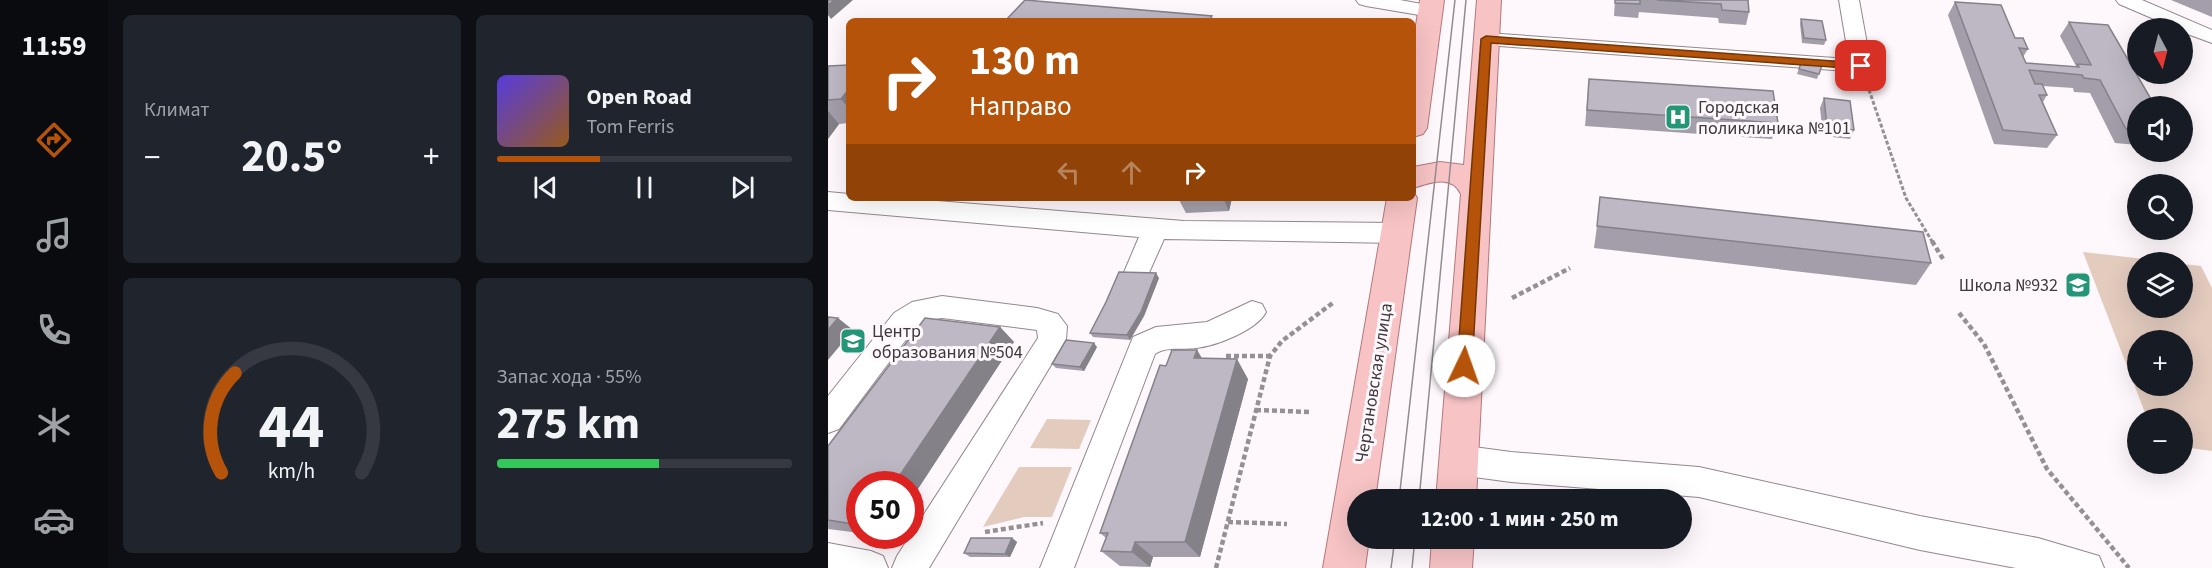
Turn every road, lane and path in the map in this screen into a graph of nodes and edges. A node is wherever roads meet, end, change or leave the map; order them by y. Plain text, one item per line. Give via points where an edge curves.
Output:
1 (1366, 0) edge
2 (1489, 0) edge
3 (1849, 0) edge
4 (2126, 0) edge
5 (1432, 5) edge
6 (2212, 37) edge
7 (1486, 39) junction
8 (1861, 66) junction
9 (1416, 109) edge
10 (1416, 176) edge
11 (1475, 192) junction
12 (828, 201) edge
13 (1402, 201) edge
14 (1155, 230) junction
15 (1397, 233) junction
16 (1943, 259) dead end
17 (1570, 268) dead end
18 (1135, 277) edge
19 (1512, 298) dead end
20 (1334, 302) dead end
21 (1252, 312) dead end
22 (1959, 313) dead end
23 (1218, 356) edge
24 (1270, 356) junction
25 (1256, 410) junction
26 (1311, 412) dead end
27 (828, 418) edge
28 (1459, 460) junction
29 (1457, 489) edge
30 (1228, 522) junction
31 (1074, 524) junction
32 (1287, 524) dead end
33 (985, 532) dead end
34 (1452, 549) edge
35 (828, 560) edge
36 (2040, 562) edge
37 (871, 568) edge
38 (909, 568) edge
39 (1057, 568) edge
40 (1216, 568) edge
41 (1344, 568) edge
42 (1451, 568) edge
43 (2087, 568) edge
44 (2129, 568) edge

1 - 5 lane
2 - 7 main road
3 - 8 lane
4 - 6 lane
5 - 9 main road
7 - 8 lane
7 - 11 main road
8 - 16 path via 1906,198
10 - 11 main road via 1435,172 1461,175
11 - 28 main road
12 - 14 lane
13 - 15 main road, Чертановская улица
14 - 15 lane
14 - 18 lane
15 - 41 main road, Чертановская улица
17 - 19 path
20 - 24 path via 1281,341
21 - 31 lane via 1211,333 1159,338 1143,346
22 - 44 path via 1984,344 2047,469
23 - 24 path
24 - 25 path
25 - 26 path
25 - 30 path
27 - 38 lane via 904,321 922,310 942,307 1037,319 1053,326 1052,340
28 - 29 main road
28 - 36 lane via 1699,482
30 - 32 path
30 - 40 path
31 - 33 path via 1034,523
31 - 39 lane
34 - 42 main road
35 - 37 lane
36 - 43 lane

